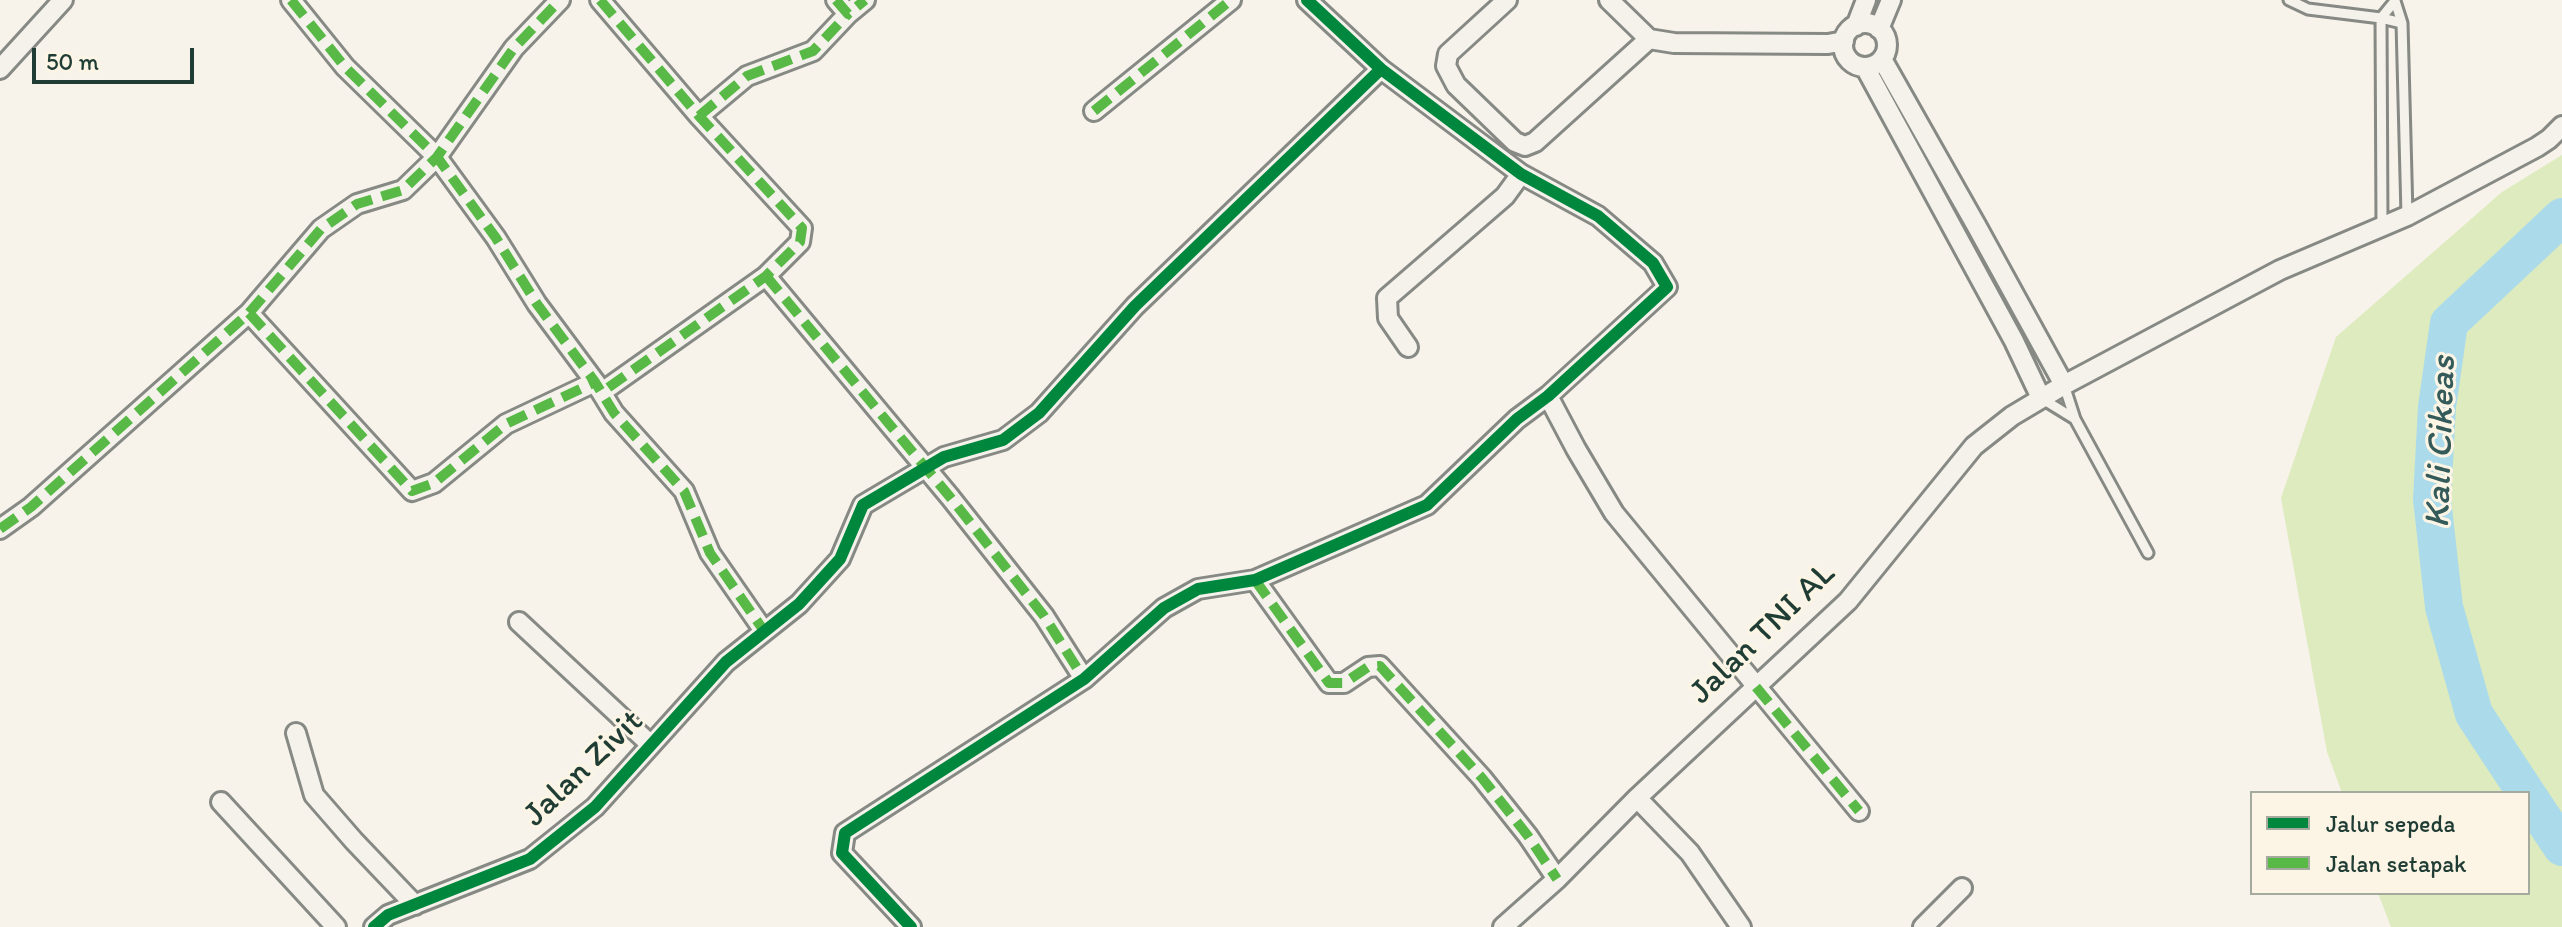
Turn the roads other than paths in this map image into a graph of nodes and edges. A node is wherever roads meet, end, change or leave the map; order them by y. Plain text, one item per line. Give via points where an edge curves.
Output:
1 (63, 0) edge
2 (291, 0) edge
3 (560, 0) edge
4 (600, 0) edge
5 (865, 0) edge
6 (1231, 0) edge
7 (1307, 0) edge
8 (1507, 0) edge
9 (1609, 0) edge
10 (1866, 0) edge
11 (1891, 0) edge
12 (2289, 0) edge
13 (2337, 0) edge
14 (2395, 1) edge
15 (842, 7) edge
16 (2335, 12) junction
17 (2381, 18) junction
18 (2402, 23) junction
19 (1856, 26) junction
20 (1879, 29) junction
21 (1649, 39) junction
22 (1838, 45) junction
23 (1882, 59) junction
24 (1865, 67) junction
25 (0, 69) edge
26 (1381, 69) junction
27 (1094, 111) dead end
28 (699, 116) junction
29 (2562, 126) edge
30 (437, 157) junction
31 (1521, 174) junction
32 (2407, 216) junction
33 (1976, 225) junction
34 (2382, 225) junction
35 (1955, 235) junction
36 (766, 276) junction
37 (249, 313) junction
38 (1408, 347) dead end
39 (2064, 385) junction
40 (598, 387) junction
41 (1548, 396) junction
42 (2041, 398) junction
43 (2075, 419) junction
44 (925, 470) junction
45 (0, 529) edge
46 (2148, 553) dead end
47 (1255, 580) junction
48 (519, 622) dead end
49 (764, 631) junction
50 (1084, 679) junction
51 (1756, 687) junction
52 (296, 733) dead end
53 (651, 745) junction
54 (1637, 798) junction
55 (221, 802) dead end
56 (1859, 811) dead end
57 (1557, 879) junction
58 (1962, 888) dead end
59 (415, 905) junction
60 (336, 927) edge
61 (374, 927) edge
62 (911, 927) edge
63 (1503, 927) edge
64 (1741, 927) edge
65 (1923, 927) edge

1 - 25 street
2 - 30 street via 345,67
3 - 30 street via 514,48
4 - 28 street
5 - 15 street
6 - 27 street
7 - 26 street
8 - 21 street via 1448,54 1446,66 1456,85 1525,146
9 - 21 street
10 - 19 street
11 - 20 street
12 - 16 lane
13 - 16 lane
14 - 17 lane
14 - 18 lane
15 - 28 street via 813,51 747,76
16 - 17 lane
17 - 18 lane
17 - 34 lane
18 - 32 lane
19 - 20 street via 1865,23
19 - 22 street
20 - 23 street via 1886,41
21 - 22 street
22 - 24 street via 1855,65
23 - 24 street
23 - 33 street
24 - 35 street
26 - 31 street
26 - 44 street, Jalan Zivit via 1135,306 1039,413 1003,440 944,457
28 - 36 street via 802,228 800,242
29 - 32 street, Jalan TNI AL via 2537,147
30 - 37 street via 403,190 357,204 321,229
30 - 40 street
31 - 38 street via 1505,196 1387,298 1388,318
31 - 41 street via 1598,216 1653,263 1667,287
32 - 34 street, Jalan TNI AL
33 - 35 street
33 - 39 street
34 - 39 street, Jalan TNI AL via 2280,270
35 - 42 street
36 - 40 street
36 - 44 street
37 - 40 street via 412,491 434,483 506,424
37 - 45 street
39 - 42 street, Jalan TNI AL
39 - 43 lane
40 - 49 street via 614,413 684,491 710,553
41 - 47 street via 1427,505
41 - 51 street via 1614,513
42 - 43 lane
42 - 51 street, Jalan TNI AL via 1974,446 1848,601
43 - 46 lane
44 - 49 street, Jalan Zivit via 863,505 840,559 799,604
44 - 50 street via 1044,616
47 - 50 street via 1198,589 1164,608
47 - 57 street via 1329,683 1344,683 1368,667 1380,666 1482,778
48 - 53 street
49 - 53 street, Jalan Zivit via 726,662
50 - 62 street via 845,833 842,853
51 - 54 street, Jalan TNI AL
51 - 56 street
52 - 59 street via 314,795
53 - 59 street, Jalan Zivit via 595,807 530,859
54 - 57 street, Jalan TNI AL
54 - 64 street via 1690,853
55 - 60 street
57 - 63 street, Jalan TNI AL
58 - 65 street
59 - 61 street, Jalan Zivit

